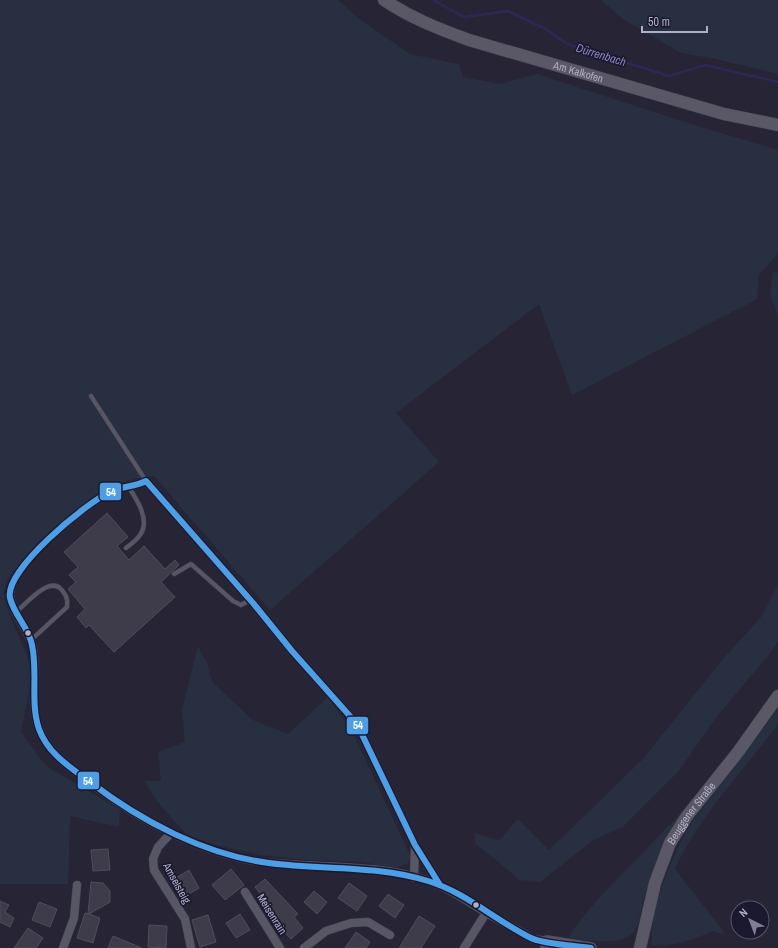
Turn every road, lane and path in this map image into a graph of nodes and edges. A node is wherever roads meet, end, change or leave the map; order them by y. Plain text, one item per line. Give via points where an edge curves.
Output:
1 (384, 0) edge
2 (778, 125) edge
3 (91, 396) dead end
4 (146, 481) junction
5 (128, 486) junction
6 (126, 548) dead end
7 (174, 574) dead end
8 (250, 600) junction
9 (16, 612) junction
10 (31, 640) junction
11 (778, 696) edge
12 (171, 833) junction
13 (416, 845) junction
14 (414, 878) junction
15 (77, 885) dead end
16 (440, 885) junction
17 (245, 892) dead end
18 (486, 912) junction
19 (390, 935) dead end
20 (547, 945) edge
21 (63, 948) edge
22 (191, 948) edge
23 (280, 948) edge
24 (304, 948) edge
25 (464, 948) edge
26 (591, 948) edge
27 (640, 948) edge

1 - 2 main road, Am Kalkofen via 432,27 469,40 724,114
3 - 4 lane
4 - 5 street
4 - 8 street
5 - 6 lane via 142,509 143,522 140,536
5 - 9 street via 111,491 94,501 20,569 12,582 10,597
7 - 8 lane via 191,564 233,601 241,605
8 - 13 street via 357,724
9 - 10 street
9 - 10 lane via 52,585 58,587 66,596 67,606
10 - 12 street via 36,669 36,712 40,730 53,754 103,792
11 - 27 main road, Beuggener Straße via 670,843 655,883
12 - 14 street via 201,846 249,860 375,870
12 - 22 street, Amselsteig via 158,847 154,870 185,919
13 - 14 street
13 - 16 street
14 - 16 street
15 - 21 street via 74,918
16 - 18 street
17 - 23 street, Meisenrain
18 - 20 street
18 - 25 street
19 - 24 street via 368,922 352,923 326,931
20 - 26 street

